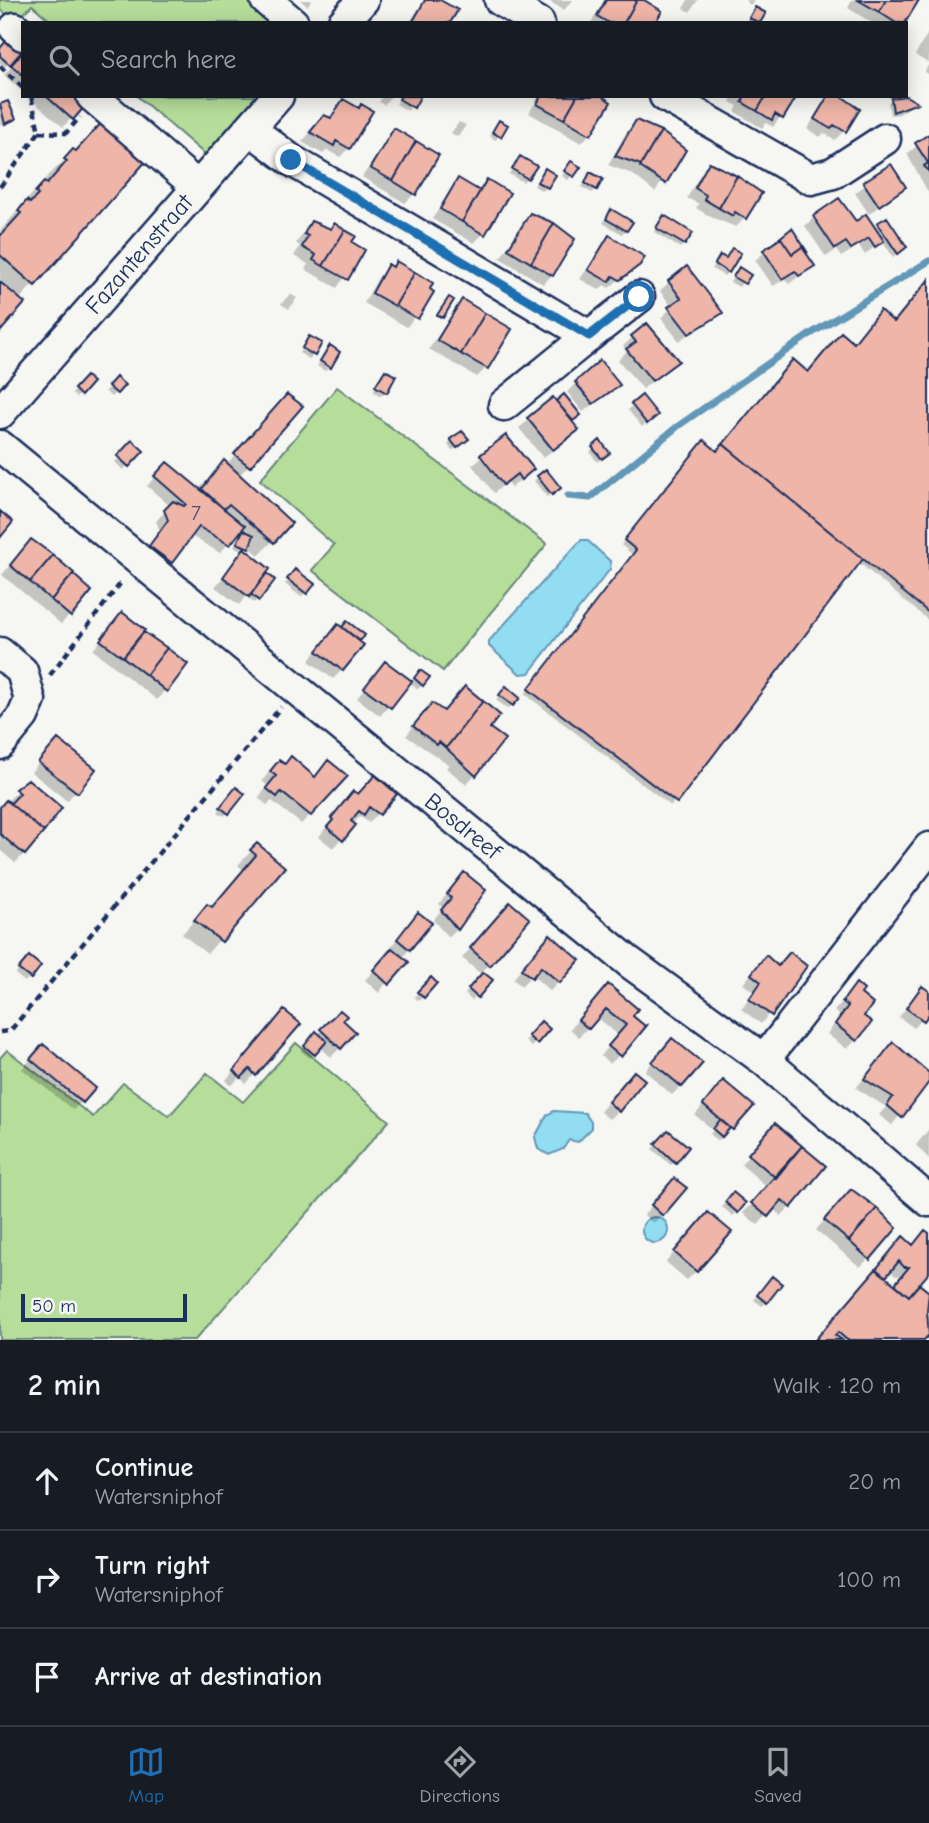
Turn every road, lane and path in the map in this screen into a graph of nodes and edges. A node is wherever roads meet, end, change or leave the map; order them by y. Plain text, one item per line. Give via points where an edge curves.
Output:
1 (266, 0) edge
2 (363, 0) edge
3 (500, 0) edge
4 (291, 21) edge
5 (344, 21) edge
6 (536, 21) edge
7 (0, 66) edge
8 (21, 86) edge
9 (31, 98) edge
10 (94, 98) edge
11 (276, 98) edge
12 (669, 98) edge
13 (250, 129) junction
14 (39, 132) junction
15 (885, 139) dead end
16 (0, 187) edge
17 (198, 187) junction
18 (639, 297) dead end
19 (589, 336) junction
20 (504, 405) dead end
21 (0, 413) edge
22 (0, 446) edge
23 (139, 559) junction
24 (0, 653) edge
25 (296, 689) junction
26 (30, 701) junction
27 (0, 744) edge
28 (929, 848) edge
29 (0, 1032) edge
30 (764, 1060) junction
31 (929, 1201) edge

1 - 4 street
2 - 5 street
3 - 6 street
7 - 8 path
9 - 14 path
10 - 14 path via 66,133
10 - 17 street
11 - 13 street, Fazantenstraat
12 - 15 street via 811,179 833,173
13 - 17 street, Fazantenstraat
13 - 19 street via 291,160
14 - 16 path
17 - 21 street, Fazantenstraat
18 - 19 street
19 - 20 street
22 - 23 street, Bosdreef
23 - 25 street, Bosdreef
23 - 26 path
24 - 26 street via 22,671
25 - 29 path via 10,1031
25 - 30 street, Bosdreef via 629,962
26 - 27 street
28 - 30 street
30 - 31 street, Bosdreef

